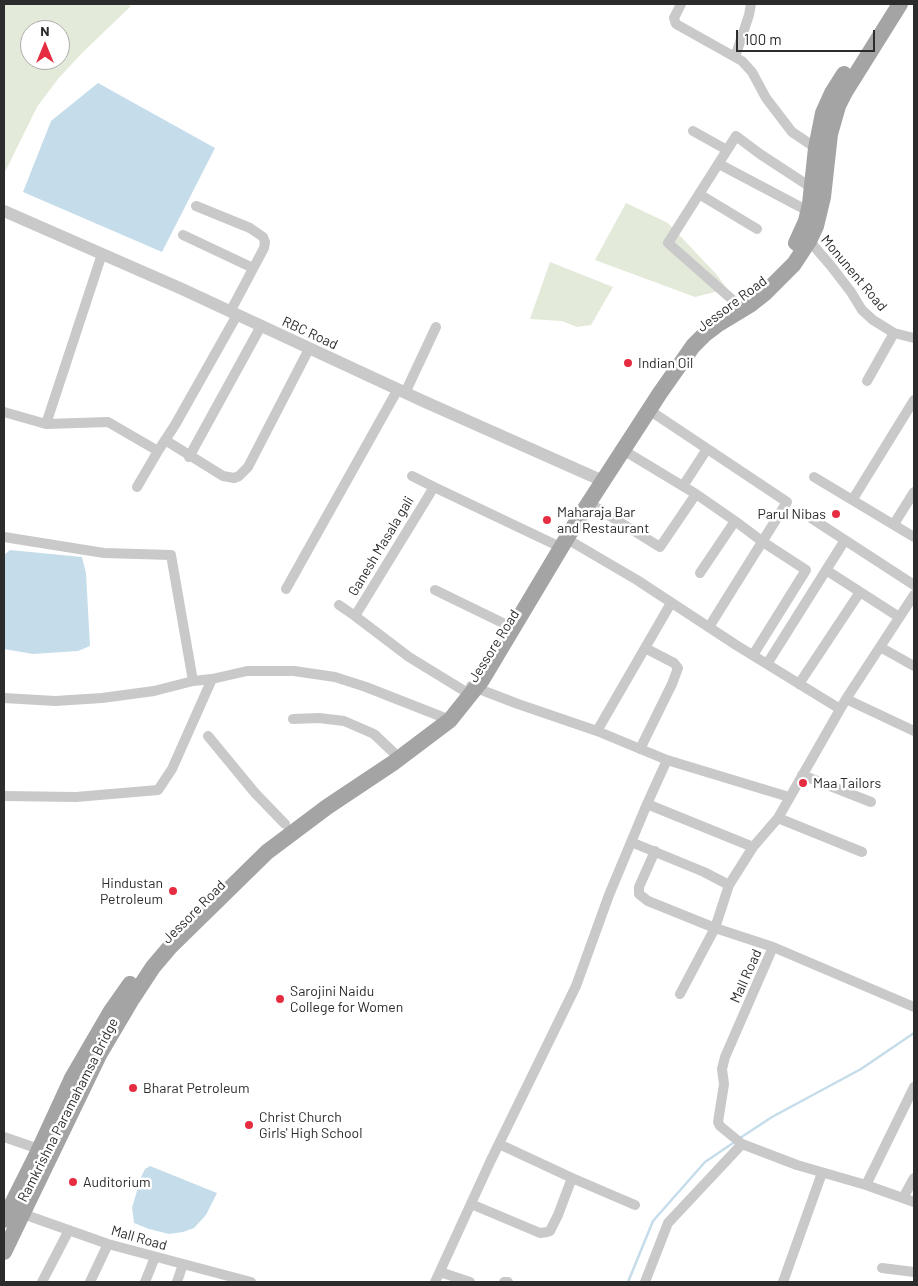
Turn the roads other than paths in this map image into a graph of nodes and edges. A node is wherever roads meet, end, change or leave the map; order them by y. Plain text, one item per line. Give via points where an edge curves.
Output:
1 (681, 4) edge
2 (751, 4) edge
3 (888, 4) edge
4 (900, 4) edge
5 (735, 57) junction
6 (694, 131) dead end
7 (816, 148) junction
8 (727, 150) junction
9 (718, 164) junction
10 (812, 188) junction
11 (699, 194) junction
12 (196, 206) dead end
13 (4, 211) edge
14 (808, 211) junction
15 (757, 228) dead end
16 (183, 235) dead end
17 (805, 238) junction
18 (102, 254) junction
19 (253, 268) junction
20 (735, 302) junction
21 (234, 313) junction
22 (261, 326) junction
23 (436, 327) dead end
24 (894, 333) junction
25 (914, 338) edge
26 (310, 349) junction
27 (867, 381) dead end
28 (401, 391) junction
29 (914, 400) edge
30 (650, 410) junction
31 (4, 412) edge
32 (46, 424) junction
33 (165, 440) junction
34 (707, 448) junction
35 (158, 450) junction
36 (623, 450) junction
37 (189, 456) junction
38 (412, 476) dead end
39 (814, 477) dead end
40 (600, 479) junction
41 (683, 486) junction
42 (137, 487) dead end
43 (434, 487) junction
44 (914, 492) edge
45 (696, 494) junction
46 (853, 499) junction
47 (589, 504) junction
48 (811, 518) dead end
49 (735, 521) junction
50 (894, 524) junction
51 (4, 537) edge
52 (914, 538) edge
53 (845, 540) junction
54 (561, 542) junction
55 (762, 542) junction
56 (826, 570) junction
57 (700, 573) dead end
58 (914, 585) edge
59 (286, 589) dead end
60 (435, 590) dead end
61 (860, 592) junction
62 (914, 595) edge
63 (671, 603) junction
64 (339, 605) dead end
65 (910, 609) edge
66 (355, 616) junction
67 (899, 618) junction
68 (507, 625) junction
69 (709, 627) junction
70 (880, 647) junction
71 (645, 648) junction
72 (753, 655) junction
73 (767, 664) junction
74 (914, 666) edge
75 (212, 679) junction
76 (193, 681) junction
77 (799, 684) junction
78 (470, 690) junction
79 (4, 698) edge
80 (846, 699) junction
81 (840, 709) junction
82 (293, 719) dead end
83 (447, 719) junction
84 (597, 731) junction
85 (914, 731) edge
86 (208, 736) dead end
87 (640, 749) junction
88 (393, 752) junction
89 (667, 760) junction
90 (802, 775) junction
91 (4, 796) edge
92 (789, 797) junction
93 (871, 802) dead end
94 (647, 804) junction
95 (778, 818) junction
96 (285, 824) junction
97 (630, 842) junction
98 (753, 847) junction
99 (655, 852) junction
100 (862, 852) dead end
101 (729, 885) junction
102 (715, 928) junction
103 (773, 947) junction
104 (160, 952) junction
105 (141, 978) junction
106 (680, 994) dead end
107 (914, 1007) edge
108 (914, 1087) edge
109 (4, 1137) edge
110 (740, 1143) junction
111 (499, 1144) junction
112 (39, 1149) junction
113 (822, 1173) junction
114 (572, 1178) junction
115 (914, 1178) edge
116 (866, 1185) junction
117 (903, 1198) junction
118 (914, 1202) edge
119 (471, 1204) junction
120 (635, 1205) dead end
121 (22, 1214) junction
122 (4, 1220) edge
123 (69, 1230) junction
124 (4, 1236) edge
125 (108, 1244) junction
126 (4, 1252) edge
127 (155, 1257) junction
128 (183, 1264) junction
129 (882, 1268) dead end
130 (440, 1272) junction
131 (914, 1272) edge
132 (209, 1277) edge
133 (42, 1282) edge
134 (90, 1282) edge
135 (145, 1282) edge
136 (177, 1282) edge
137 (251, 1282) edge
138 (435, 1282) edge
139 (470, 1282) edge
140 (504, 1282) edge
141 (508, 1282) edge
142 (645, 1282) edge
143 (783, 1282) edge

1 - 5 street via 674,18 676,24
2 - 5 street
3 - 7 main road, Jessore Road via 832,93 823,112
4 - 17 main road, Jessore Road via 838,106 830,134 820,211 816,226
5 - 7 street via 752,72 766,98 792,132
6 - 8 street
7 - 10 main road, Jessore Road
8 - 9 street
8 - 10 street via 736,136
9 - 11 street
9 - 14 street
10 - 14 main road, Jessore Road
11 - 15 street
11 - 20 street via 668,243
12 - 19 street via 250,228 263,237 264,248
13 - 18 street, RBC Road
14 - 17 main road, Jessore Road
16 - 19 street
17 - 20 main road, Jessore Road via 751,292
17 - 24 street, Monunent Road via 867,314
17 - 30 main road, Jessore Road via 794,264 764,294 705,334
18 - 21 street, RBC Road
18 - 32 street
19 - 21 street
20 - 40 main road, Jessore Road via 705,322 677,353
21 - 22 street, RBC Road
21 - 33 street
22 - 26 street, RBC Road
22 - 37 street
23 - 28 street
24 - 25 street, Monunent Road
24 - 27 street
26 - 28 street, RBC Road
26 - 37 street via 242,473 234,478 223,476
28 - 40 street, RBC Road
28 - 59 street
29 - 46 street
30 - 34 street
30 - 36 main road, Jessore Road
31 - 32 street
32 - 35 street via 108,422
33 - 35 street
33 - 37 street
34 - 41 street
34 - 55 street via 788,502
35 - 42 street
36 - 40 main road, Jessore Road
36 - 41 street
38 - 43 street
39 - 46 street
40 - 47 main road, Jessore Road
40 - 54 main road, Jessore Road
41 - 45 street
43 - 54 street
43 - 66 street, Ganesh Masala gali
44 - 50 street
45 - 47 street via 660,547
45 - 49 street
46 - 50 street
47 - 54 main road, Jessore Road
48 - 53 street
49 - 55 street
49 - 57 street
50 - 52 street
51 - 76 street via 104,553 171,556
53 - 56 street
53 - 58 street
54 - 63 street via 637,580
54 - 68 main road, Jessore Road
54 - 78 main road, Jessore Road via 505,643
55 - 69 street
55 - 72 street via 806,570
56 - 61 street
56 - 73 street
60 - 68 street
61 - 67 street
61 - 77 street
62 - 65 street
63 - 69 street
63 - 71 street
64 - 66 street
65 - 67 street
66 - 78 street, Ganesh Masala gali via 409,657
67 - 70 street
68 - 78 main road, Jessore Road
69 - 72 street
70 - 74 street
70 - 80 street
71 - 84 street
71 - 87 street via 678,668
72 - 73 street
73 - 77 street
75 - 76 street
75 - 83 street via 247,671 335,677
75 - 91 street via 172,769 158,790 76,797
76 - 79 street via 154,691 102,698 55,701
77 - 81 street
78 - 83 main road, Jessore Road
78 - 84 street
80 - 81 street
80 - 85 street
81 - 90 street
82 - 88 street via 344,721 374,734
83 - 88 main road, Jessore Road
83 - 104 main road, Jessore Road via 393,763 267,852
84 - 87 street
86 - 96 street
87 - 89 street
88 - 96 main road, Jessore Road
89 - 92 street
89 - 94 street
90 - 92 street
90 - 93 street
92 - 95 street
94 - 97 street
94 - 98 street
95 - 98 street
95 - 100 street
96 - 104 main road, Jessore Road via 181,922
97 - 99 street
97 - 111 street via 576,986
98 - 101 street
99 - 101 street
99 - 102 street, Mall Road via 639,894 648,901
101 - 102 street
102 - 103 street, Mall Road
102 - 106 street
103 - 107 street
103 - 110 street, Mall Road via 722,1069 724,1084 717,1117 720,1126
104 - 105 main road, Jessore Road
105 - 112 main road, Jessore Road via 111,1011 72,1078
105 - 121 main road, Jessore Road via 99,1055
105 - 124 main road, Ramkrishna Paramahamsa Bridge via 97,1047
108 - 116 street
109 - 112 street
110 - 113 street
110 - 142 street via 668,1223
111 - 114 street
111 - 119 street
112 - 122 main road, Jessore Road
113 - 116 street
113 - 143 street
114 - 119 street via 558,1215 547,1232 540,1233
114 - 120 street
115 - 117 street
116 - 117 street
117 - 118 street
119 - 130 street
121 - 123 street, Mall Road
121 - 126 main road, Jessore Road
123 - 125 street, Mall Road
123 - 133 street
125 - 127 street, Mall Road
125 - 134 street
127 - 128 street, Mall Road
127 - 135 street
128 - 132 street, Mall Road
128 - 136 street
129 - 131 street
130 - 138 street
130 - 139 street
132 - 137 street, Mall Road
140 - 141 street

